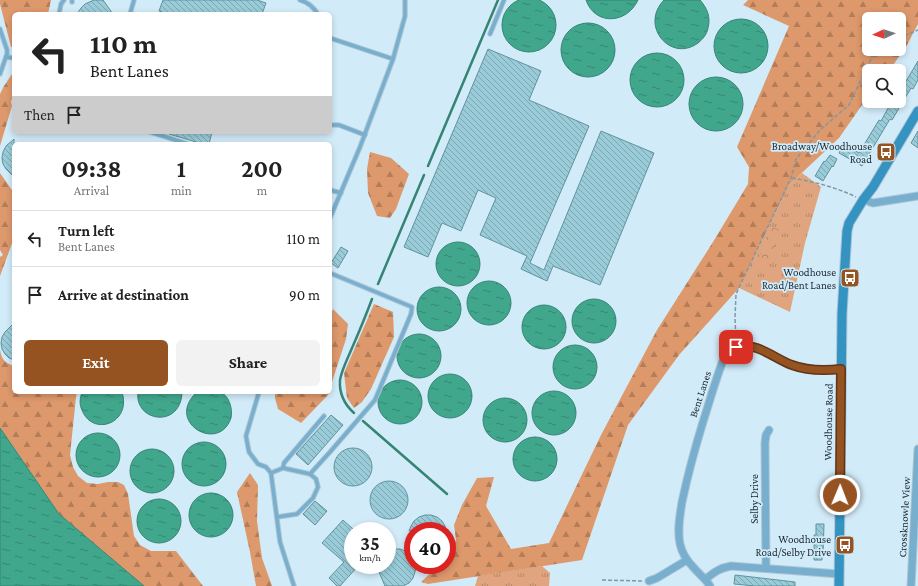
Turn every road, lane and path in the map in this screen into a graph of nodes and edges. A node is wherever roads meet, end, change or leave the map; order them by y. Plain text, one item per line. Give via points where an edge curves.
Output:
1 (64, 0) edge
2 (134, 0) edge
3 (300, 0) edge
4 (406, 0) edge
5 (504, 0) edge
6 (59, 12) edge
7 (131, 12) edge
8 (316, 12) edge
9 (0, 29) edge
10 (918, 30) edge
11 (490, 34) dead end
12 (906, 35) edge
13 (332, 39) edge
14 (873, 56) edge
15 (6, 58) junction
16 (12, 58) edge
17 (393, 59) junction
18 (0, 74) edge
19 (918, 111) edge
20 (332, 125) edge
21 (156, 134) edge
22 (365, 135) junction
23 (182, 142) edge
24 (792, 178) junction
25 (332, 191) edge
26 (341, 193) junction
27 (918, 196) edge
28 (863, 199) junction
29 (332, 213) edge
30 (332, 274) edge
31 (736, 347) junction
32 (841, 369) junction
33 (259, 394) edge
34 (324, 416) dead end
35 (769, 430) dead end
36 (918, 449) edge
37 (282, 468) junction
38 (271, 473) junction
39 (310, 474) junction
40 (277, 517) junction
41 (687, 560) junction
42 (766, 568) junction
43 (839, 574) junction
44 (602, 580) dead end
45 (649, 581) joint
46 (708, 583) edge
47 (294, 586) edge
48 (839, 586) edge
49 (911, 586) edge

1 - 6 lane
2 - 7 lane
3 - 8 lane via 311,5
4 - 17 lane via 405,16
5 - 11 lane
9 - 15 lane via 7,50
10 - 12 path
13 - 17 lane
14 - 24 path via 849,105 820,130 796,159
15 - 16 lane
15 - 18 lane
17 - 22 lane
19 - 28 street, Woodhouse Road via 873,187
20 - 22 lane
21 - 23 lane
22 - 26 lane
24 - 28 path via 837,188
24 - 31 path via 736,294
25 - 26 lane
26 - 29 lane
27 - 28 street via 883,202
28 - 32 street, Woodhouse Road via 847,231
30 - 39 lane via 412,307 375,400
31 - 32 street via 761,349 790,365 801,368 824,371
31 - 41 street, Bent Lanes via 724,358 721,366 687,479 679,530 680,544
32 - 43 street, Woodhouse Road
33 - 38 lane via 246,436 249,452 258,464 266,467
34 - 37 lane via 284,462
35 - 42 street, Selby Drive via 765,443
36 - 49 street, Crossknowle View
37 - 38 lane
37 - 39 lane
38 - 40 lane
39 - 40 lane via 316,479 318,487 313,498 297,514
40 - 47 lane via 280,542
41 - 45 street
41 - 46 street, Bent Lanes
42 - 43 street
42 - 46 street via 722,568 715,571
43 - 48 street, Woodhouse Road
44 - 45 path

